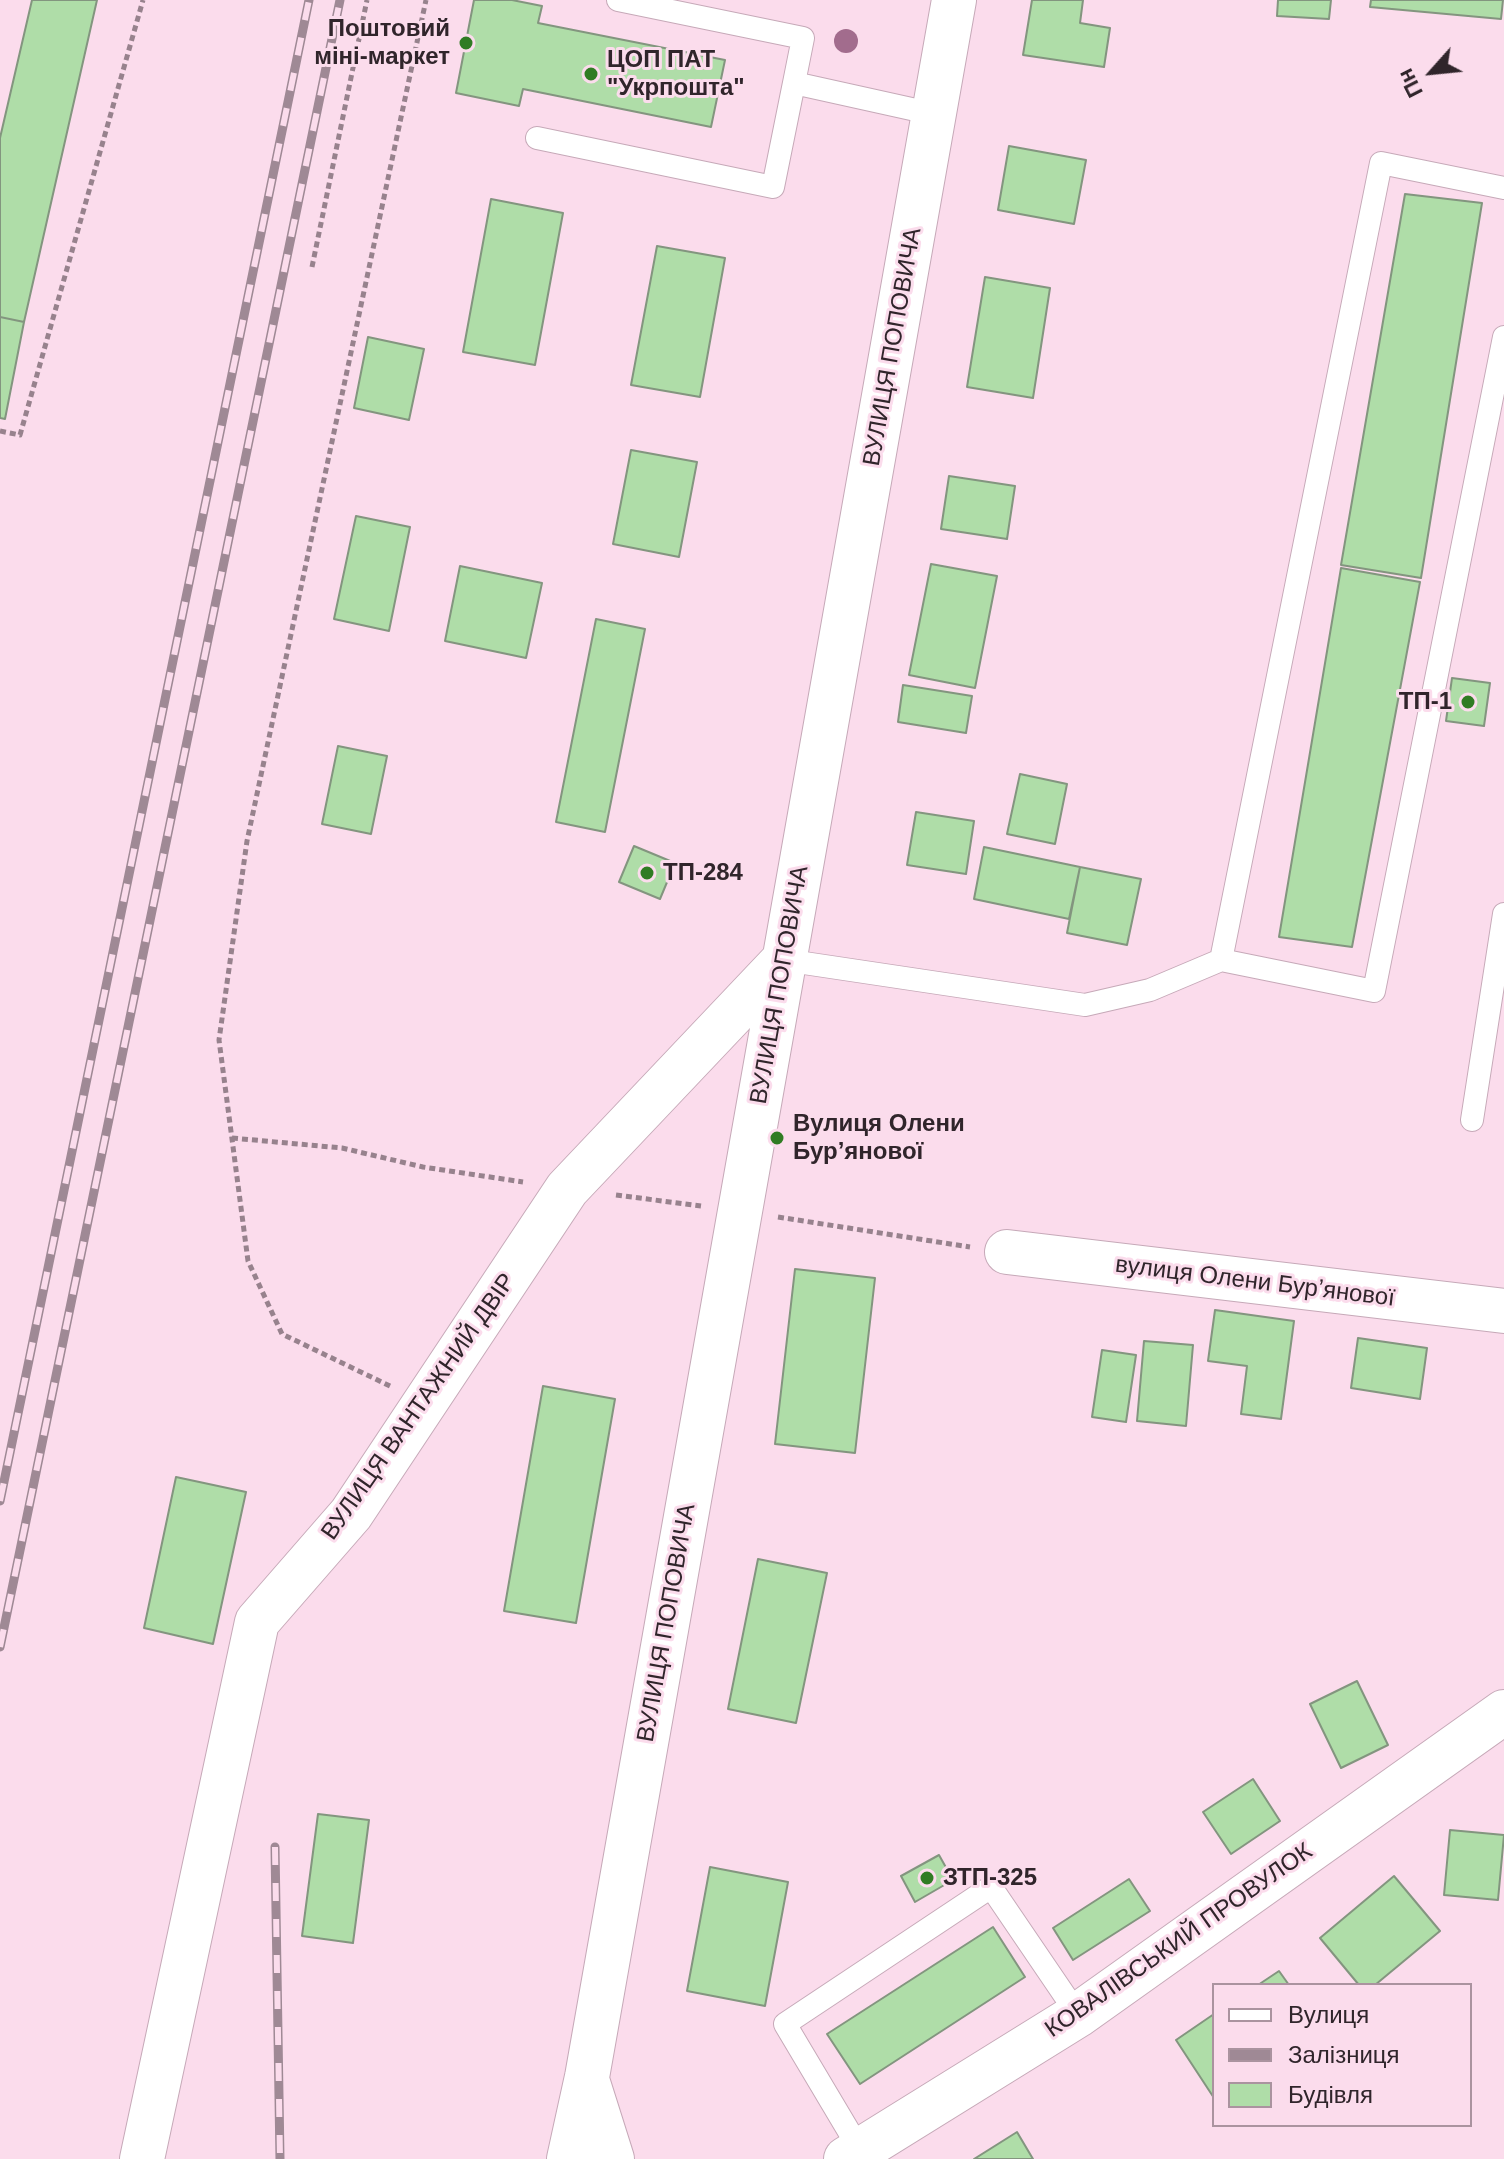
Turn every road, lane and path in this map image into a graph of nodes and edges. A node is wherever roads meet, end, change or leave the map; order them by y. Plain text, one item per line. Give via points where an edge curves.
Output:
1 (143, 0) edge
2 (367, 0) edge
3 (426, 0) edge
4 (618, 0) edge
5 (954, 0) edge
6 (794, 83) junction
7 (934, 114) junction
8 (537, 138) dead end
9 (1504, 188) edge
10 (312, 267) dead end
11 (1504, 337) edge
12 (0, 431) edge
13 (1504, 914) edge
14 (784, 960) junction
15 (1221, 960) junction
16 (1472, 1120) dead end
17 (232, 1138) junction
18 (423, 1167) dead end
19 (740, 1212) junction
20 (1007, 1252) joint
21 (1504, 1311) edge
22 (435, 1387) junction
23 (1504, 1712) edge
24 (1078, 2015) junction
25 (587, 2077) junction
26 (853, 2155) edge
27 (142, 2159) edge
28 (569, 2159) edge
29 (612, 2159) edge

1 - 12 path via 20,435
2 - 10 path
3 - 17 path via 247,841 219,1040
4 - 6 lane via 803,38
5 - 7 street, ВУЛИЦЯ ПОПОВИЧА
6 - 7 lane
6 - 8 lane via 773,187
7 - 14 street, ВУЛИЦЯ ПОПОВИЧА
9 - 15 lane via 1381,163
11 - 15 lane via 1374,991
13 - 16 lane
14 - 15 lane via 1085,1005 1150,990
14 - 19 street, ВУЛИЦЯ ПОПОВИЧА
14 - 22 street, ВУЛИЦЯ ВАНТАЖНИЙ ДВІР via 567,1189
17 - 18 path via 342,1148
17 - 22 path via 248,1261 282,1334 394,1388
19 - 20 path
19 - 25 street, ВУЛИЦЯ ПОПОВИЧА
20 - 21 street, вулиця Олени Бурʼянової
22 - 27 street, ВУЛИЦЯ ВАНТАЖНИЙ ДВІР via 351,1514 257,1622
23 - 24 street, КОВАЛІВСЬКИЙ ПРОВУЛОК
24 - 26 street, КОВАЛІВСЬКИЙ ПРОВУЛОК
24 - 26 lane via 991,1887 785,2024
25 - 28 street, ВУЛИЦЯ ПОПОВИЧА
25 - 29 street

